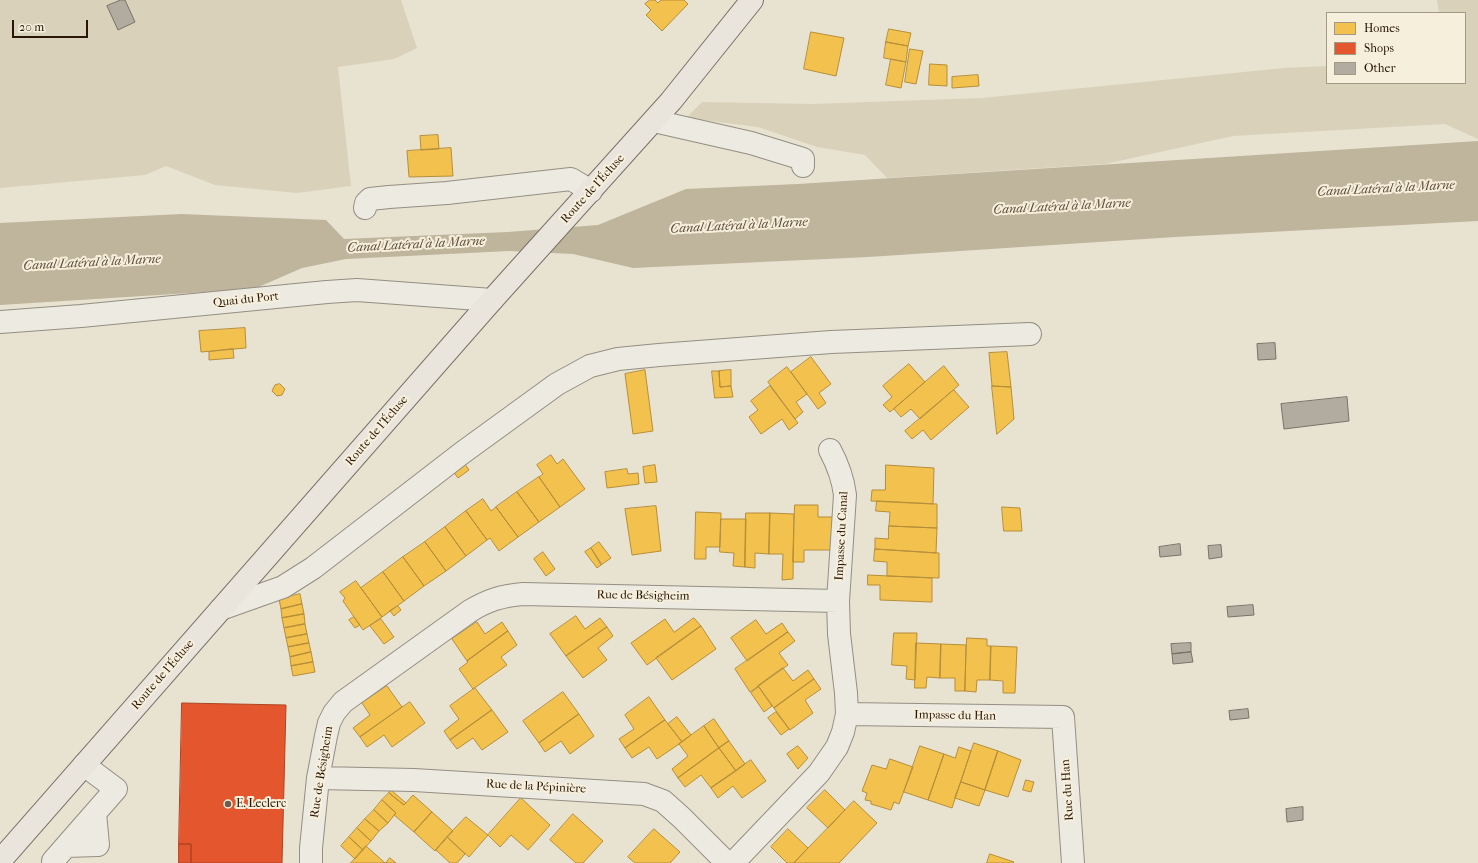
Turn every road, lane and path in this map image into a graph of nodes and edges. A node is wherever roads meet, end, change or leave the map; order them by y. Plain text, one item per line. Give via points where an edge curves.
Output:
1 (752, 0) edge
2 (654, 121) junction
3 (803, 166) dead end
4 (591, 192) junction
5 (364, 208) dead end
6 (492, 300) junction
7 (0, 322) edge
8 (1030, 334) dead end
9 (830, 450) dead end
10 (838, 601) junction
11 (221, 609) junction
12 (847, 714) junction
13 (1063, 717) joint
14 (84, 765) junction
15 (318, 778) junction
16 (60, 853) dead end
17 (0, 860) edge
18 (311, 863) edge
19 (727, 863) edge
20 (733, 863) edge
21 (1073, 863) edge

1 - 2 main road, Route de l'Écluse
2 - 3 street via 752,143 803,159
2 - 4 main road, Route de l'Écluse
4 - 5 street via 571,179 447,193 389,196 370,199
4 - 6 main road, Route de l'Écluse
6 - 7 street, Quai du Port via 349,291
6 - 11 main road, Route de l'Écluse
8 - 11 street via 831,342 618,359 590,366 557,384 462,453 313,568 283,587
9 - 10 street, Impasse du Canal via 844,481 845,495
10 - 12 street
10 - 15 street, Rue de Bésigheim via 523,594 502,596 470,611 343,702 329,723
11 - 14 main road, Route de l'Écluse
12 - 13 street, Impasse du Han
12 - 20 street via 836,747 819,773
13 - 21 street, Rue du Han
14 - 16 street via 116,789
14 - 17 main road, Route de l'Écluse
15 - 18 street, Rue de Bésigheim
15 - 19 street, Rue de la Pépinière via 414,780 644,794 662,801

